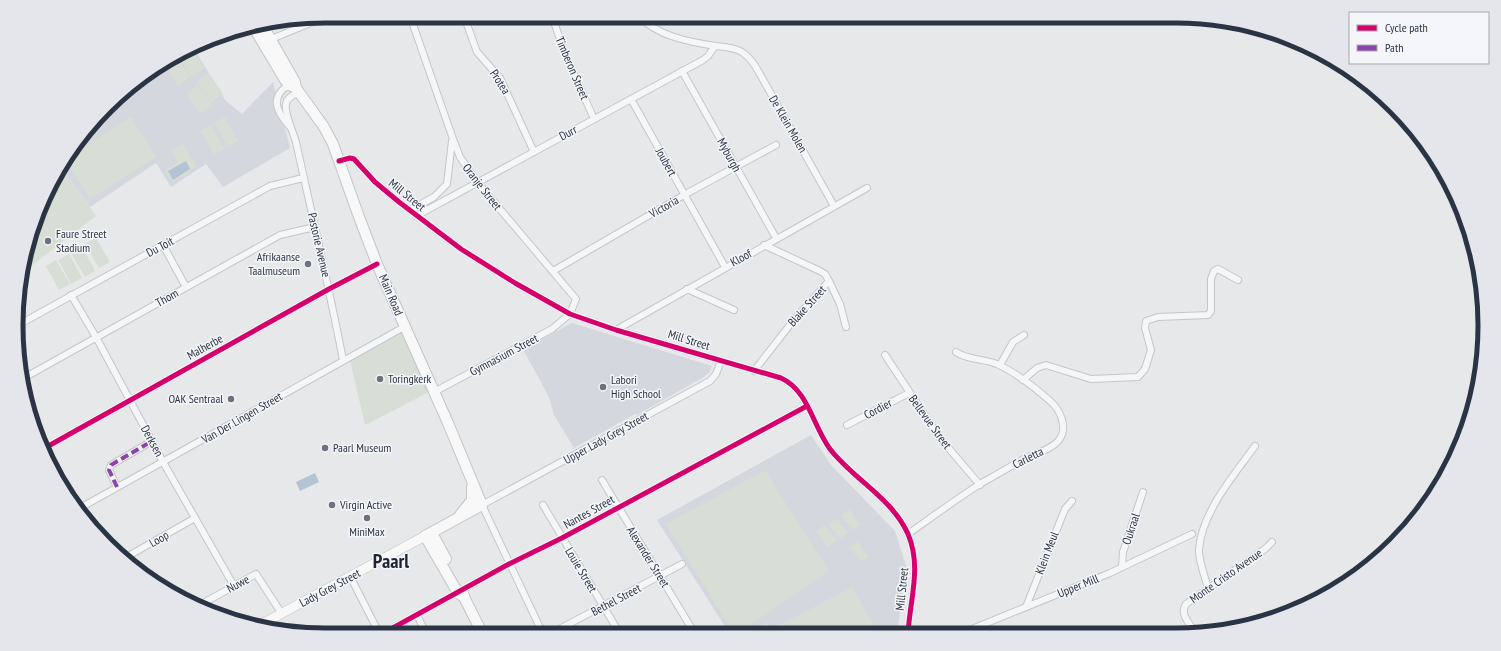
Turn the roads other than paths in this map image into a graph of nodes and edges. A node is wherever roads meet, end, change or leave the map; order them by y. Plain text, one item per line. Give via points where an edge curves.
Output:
1 (412, 23) edge
2 (467, 23) edge
3 (554, 23) edge
4 (647, 23) edge
5 (308, 24) edge
6 (264, 29) edge
7 (257, 31) edge
8 (267, 41) junction
9 (716, 46) junction
10 (682, 71) junction
11 (295, 87) junction
12 (630, 99) junction
13 (594, 119) junction
14 (293, 130) junction
15 (453, 139) junction
16 (776, 145) dead end
17 (534, 152) junction
18 (339, 161) junction
19 (736, 167) junction
20 (303, 178) junction
21 (477, 182) junction
22 (867, 188) dead end
23 (684, 195) junction
24 (834, 206) junction
25 (410, 210) junction
26 (416, 216) junction
27 (315, 227) junction
28 (776, 238) junction
29 (163, 245) junction
30 (764, 245) junction
31 (377, 264) junction
32 (725, 267) junction
33 (553, 271) junction
34 (1238, 280) dead end
35 (829, 281) junction
36 (186, 287) junction
37 (329, 289) junction
38 (687, 289) junction
39 (71, 295) junction
40 (734, 310) dead end
41 (570, 314) junction
42 (23, 322) edge
43 (404, 327) junction
44 (846, 327) dead end
45 (616, 330) junction
46 (1024, 335) dead end
47 (96, 337) junction
48 (956, 352) dead end
49 (885, 356) dead end
50 (343, 360) junction
51 (721, 361) junction
52 (1000, 365) junction
53 (754, 371) junction
54 (28, 376) edge
55 (1023, 380) junction
56 (434, 392) junction
57 (909, 393) junction
58 (130, 401) junction
59 (807, 406) junction
60 (847, 425) dead end
61 (152, 441) junction
62 (48, 446) edge
63 (1255, 446) dead end
64 (163, 462) junction
65 (469, 476) junction
66 (602, 480) dead end
67 (980, 485) junction
68 (117, 487) junction
69 (1143, 492) dead end
70 (1072, 501) dead end
71 (482, 505) junction
72 (83, 506) edge
73 (543, 506) dead end
74 (618, 507) junction
75 (194, 518) junction
76 (454, 520) junction
77 (428, 534) junction
78 (908, 534) junction
79 (1192, 534) dead end
80 (562, 538) junction
81 (1272, 542) dead end
82 (129, 555) edge
83 (509, 564) junction
84 (682, 564) dead end
85 (1122, 566) junction
86 (350, 576) junction
87 (660, 576) junction
88 (234, 586) junction
89 (1208, 588) junction
90 (462, 594) junction
91 (204, 602) edge
92 (604, 606) junction
93 (1026, 607) junction
94 (282, 614) junction
95 (417, 615) junction
96 (266, 622) edge
97 (1192, 627) edge
98 (376, 628) edge
99 (393, 628) edge
100 (424, 628) edge
101 (480, 628) edge
102 (540, 628) edge
103 (562, 628) edge
104 (617, 628) edge
105 (691, 628) edge
106 (909, 628) edge
107 (974, 628) edge

1 - 15 street, Oranje Street
2 - 17 street, Protea via 477,52 507,89
3 - 13 street, Timberon Street
4 - 9 street via 670,36
5 - 8 street
6 - 8 main road, Main Road
7 - 8 main road, Main Road
8 - 11 main road, Main Road via 280,73
9 - 10 street, Durr via 703,60
9 - 24 street, De Klein Molen via 735,48 751,59
10 - 12 street, Durr
10 - 19 street, Myburgh
11 - 14 street, Pastorie Avenue via 285,105
11 - 14 street, Pastorie Avenue via 280,92 277,100 282,117
11 - 18 main road, Main Road via 330,137
12 - 13 street, Durr
12 - 23 street, Joubert
13 - 17 street, Durr
14 - 20 street, Pastorie Avenue
15 - 21 street, Oranje Street via 460,157
15 - 25 street via 447,184 434,197
16 - 19 street, Victoria
17 - 21 street, Durr
18 - 25 street, Mill Street via 354,159 375,182
18 - 31 main road, Main Road
19 - 23 street, Victoria
19 - 28 street, Myburgh
20 - 27 street, Pastorie Avenue
20 - 29 street, Du Toit via 270,186
21 - 26 street, Durr
21 - 33 street, Oranje Street
22 - 24 street, Kloof
23 - 32 street, Joubert
23 - 33 street, Victoria
24 - 28 street, Kloof
25 - 26 street, Mill Street
26 - 41 street, Mill Street via 491,269
27 - 36 street, Thom via 280,235
27 - 37 street, Pastorie Avenue
28 - 30 street, Kloof
29 - 36 street
29 - 39 street, Du Toit
30 - 32 street, Kloof
30 - 35 street, Blake Street via 820,270
31 - 37 street, Malherbe
31 - 43 main road, Main Road
32 - 38 street, Kloof
33 - 41 street, Oranje Street via 576,299
34 - 55 street via 1217,269 1214,271 1211,279 1211,311 1208,315 1158,317 1148,320 1145,325 1151,350 1145,369 1138,377 1091,379 1046,365 1037,368
35 - 44 street via 840,304
35 - 53 street, Blake Street via 793,321
36 - 47 street, Thom
37 - 50 street, Pastorie Avenue
37 - 58 street, Malherbe
38 - 40 street
38 - 45 street, Kloof
39 - 42 street, Du Toit
39 - 47 street, Derksen
41 - 45 street, Mill Street
41 - 56 street, Gymnasium Street via 552,329
43 - 50 street, Van Der Lingen Street
43 - 56 main road, Main Road
45 - 51 street, Mill Street
46 - 52 street via 1013,342
47 - 54 street, Thom
47 - 58 street, Derksen
48 - 52 street, Carletta via 967,358
49 - 57 street, Bellevue Street
50 - 64 street, Van Der Lingen Street
51 - 53 street, Mill Street
51 - 71 street, Upper Lady Grey Street via 710,381
52 - 55 street, Carletta
53 - 59 street, Mill Street via 791,383
55 - 67 street, Carletta via 1054,405 1062,421 1062,433 1058,441 1051,446
56 - 65 main road, Main Road
57 - 60 street, Cordier
57 - 67 street, Bellevue Street via 940,438
58 - 61 street, Derksen
58 - 62 street, Malherbe
59 - 74 street, Nantes Street
59 - 78 street, Mill Street via 832,451 889,507
61 - 64 street, Derksen
61 - 68 street via 111,465 109,470
63 - 89 street via 1218,500 1203,528 1199,550
64 - 68 street, Van Der Lingen Street
64 - 75 street, Derksen
65 - 71 main road, Main Road
65 - 76 main road via 472,500
66 - 74 street, Alexander Street
67 - 78 street, Carletta
68 - 72 street, Van Der Lingen Street
69 - 85 street, Oukraal via 1123,552
70 - 93 street, Klein Meul via 1065,508
71 - 76 main road, Lady Grey Street
71 - 83 street
73 - 80 street, Louie Street
74 - 80 street, Nantes Street
74 - 87 street, Alexander Street
75 - 82 street, Loop
75 - 88 street, Derksen
76 - 77 main road, Lady Grey Street
77 - 86 main road, Lady Grey Street
77 - 90 main road
78 - 106 street, Mill Street via 915,572
79 - 85 street, Upper Mill
80 - 83 street, Nantes Street
80 - 92 street, Louie Street
81 - 89 street, Monte Cristo Avenue
83 - 90 street, Nantes Street
83 - 102 street
84 - 87 street, Bethel Street
85 - 93 street, Upper Mill
86 - 94 main road, Lady Grey Street
86 - 98 street
87 - 92 street, Bethel Street
87 - 105 street, Alexander Street
88 - 91 street, Nuwe
88 - 94 street, Nuwe via 256,574
89 - 97 street, Monte Cristo Avenue via 1184,606 1184,615
90 - 95 street, Nantes Street
90 - 101 main road
92 - 103 street, Bethel Street
92 - 104 street, Louie Street
93 - 107 street, Upper Mill
94 - 96 main road, Lady Grey Street
95 - 99 street, Nantes Street
95 - 100 street

